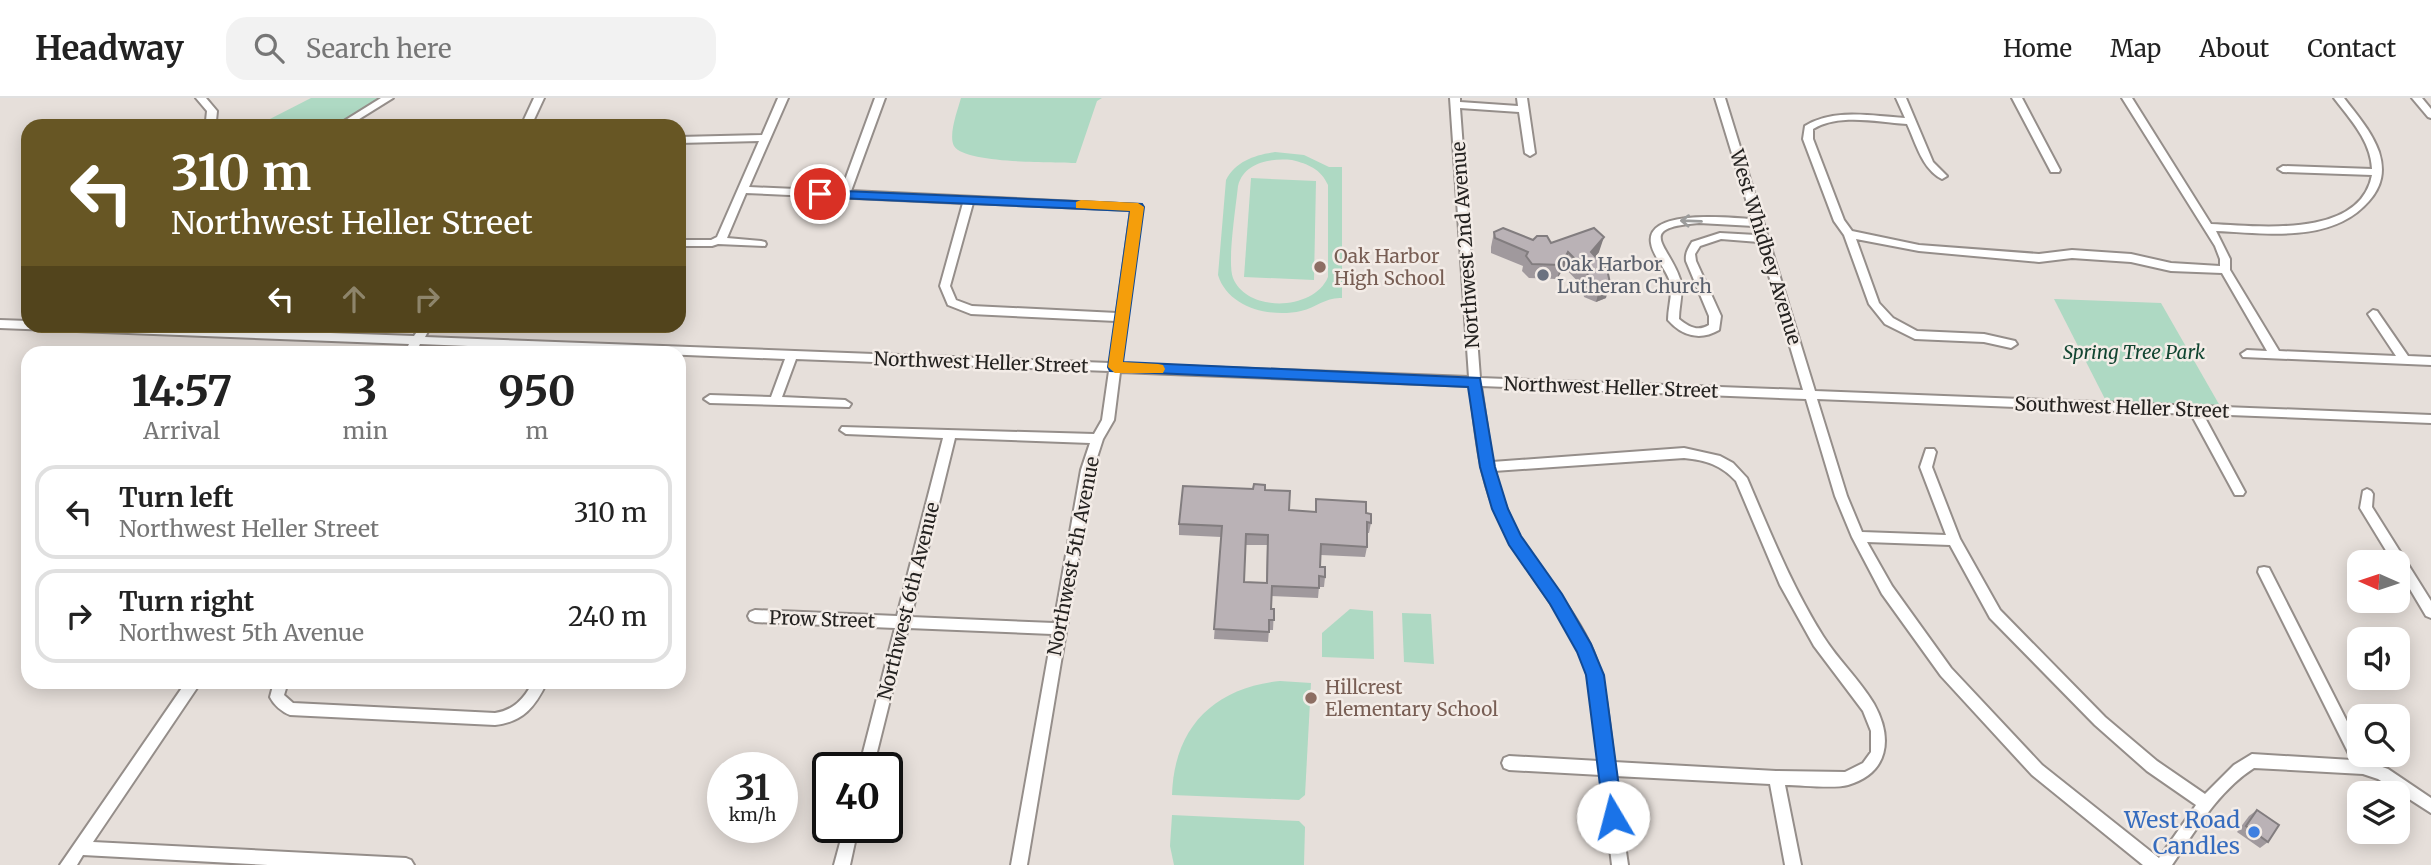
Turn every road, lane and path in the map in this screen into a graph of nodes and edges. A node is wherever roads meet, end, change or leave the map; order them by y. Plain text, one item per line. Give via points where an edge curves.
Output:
1 (201, 98) edge
2 (388, 98) edge
3 (539, 98) edge
4 (783, 98) edge
5 (880, 98) edge
6 (1720, 98) edge
7 (1901, 98) edge
8 (2017, 98) edge
9 (2127, 98) edge
10 (2339, 98) edge
11 (2417, 98) edge
12 (1455, 102) edge
13 (1523, 103) edge
14 (2431, 115) edge
15 (210, 119) edge
16 (353, 119) edge
17 (529, 119) edge
18 (1911, 121) junction
19 (766, 138) junction
20 (686, 140) edge
21 (1530, 153) dead end
22 (2283, 169) dead end
23 (2055, 170) dead end
24 (2378, 172) junction
25 (1942, 176) dead end
26 (743, 190) junction
27 (845, 195) junction
28 (969, 200) junction
29 (1759, 223) junction
30 (2208, 227) junction
31 (1849, 234) junction
32 (1763, 239) junction
33 (719, 242) junction
34 (686, 243) edge
35 (761, 244) dead end
36 (2225, 270) junction
37 (2373, 314) dead end
38 (1123, 317) junction
39 (21, 322) edge
40 (0, 324) edge
41 (274, 333) edge
42 (422, 333) edge
43 (418, 340) junction
44 (2011, 344) dead end
45 (414, 346) edge
46 (548, 346) edge
47 (686, 352) edge
48 (792, 354) junction
49 (2247, 354) dead end
50 (2275, 354) junction
51 (2405, 360) junction
52 (2431, 361) edge
53 (1115, 367) junction
54 (1475, 382) junction
55 (1812, 395) junction
56 (710, 399) dead end
57 (775, 401) junction
58 (845, 404) dead end
59 (2195, 410) junction
60 (2431, 419) edge
61 (846, 430) dead end
62 (950, 434) junction
63 (1097, 439) junction
64 (1930, 452) dead end
65 (1488, 467) junction
66 (2239, 492) dead end
67 (2367, 494) dead end
68 (1858, 537) junction
69 (1954, 540) junction
70 (2264, 572) dead end
71 (2431, 612) edge
72 (755, 616) dead end
73 (903, 622) junction
74 (1058, 629) junction
75 (189, 689) edge
76 (279, 689) edge
77 (536, 689) edge
78 (2347, 735) edge
79 (870, 752) edge
80 (1509, 763) dead end
81 (2347, 766) edge
82 (2363, 767) edge
83 (1606, 769) junction
84 (1776, 778) junction
85 (2207, 804) junction
86 (2431, 806) edge
87 (847, 843) edge
88 (80, 848) junction
89 (68, 865) edge
90 (406, 865) edge
91 (842, 865) edge
92 (1019, 865) edge
93 (1620, 865) edge
94 (1793, 865) edge
95 (2155, 865) edge
96 (2163, 865) edge

1 - 15 street via 212,111
2 - 16 street
3 - 17 street
4 - 19 street
5 - 27 street
6 - 29 street, West Whidbey Avenue
7 - 18 street
8 - 23 street
9 - 30 street
10 - 24 street via 2367,134
11 - 14 street
12 - 13 street
12 - 54 street, Northwest 2nd Avenue
13 - 21 street
18 - 25 street via 1929,163
18 - 31 street via 1832,118 1808,128 1808,139 1839,220
19 - 20 street
19 - 26 street
22 - 24 street
24 - 30 street via 2376,187 2346,218 2300,229
26 - 27 street
26 - 33 street
27 - 28 street
28 - 38 street via 945,286 952,302 971,310
28 - 38 street, Northwest 5th Avenue via 1138,207
29 - 32 street, West Whidbey Avenue
29 -> 32 street via 1679,220 1661,227 1655,242 1674,278 1674,320 1689,332 1701,334 1715,327 1715,316 1691,261 1696,243 1720,236
30 - 36 street via 2221,246
31 - 36 street via 1919,248 2039,258 2072,254 2131,258 2171,267
31 - 44 street via 1874,304 1889,321 1915,335
32 - 55 street, West Whidbey Avenue
33 - 34 street
33 - 35 street
36 - 50 street
37 - 51 street
38 - 53 street, Northwest 5th Avenue
39 - 40 street, Northwest Heller Street
41 - 43 street, Northwest Heller Street
42 - 43 street
43 - 45 street
43 - 46 street, Northwest Heller Street
47 - 48 street, Northwest Heller Street
48 - 53 street, Northwest Heller Street
48 - 57 street
49 - 50 street
50 - 51 street
51 - 52 street
53 - 54 street, Northwest Heller Street
53 - 63 street, Northwest 5th Avenue via 1108,420
54 - 55 street, Northwest Heller Street
54 - 65 street, Northwest 2nd Avenue
55 - 59 street, Southwest Heller Street
55 - 68 street, West Whidbey Avenue via 1841,496
56 - 57 street
57 - 58 street
59 - 60 street, Southwest Heller Street
59 - 66 street
61 - 62 street
62 - 63 street
62 - 73 street, Northwest 6th Avenue
63 - 74 street, Northwest 5th Avenue via 1087,470
64 - 69 street via 1926,467
65 - 83 street, Northwest 2nd Avenue via 1515,540 1585,649 1595,675
65 - 84 street via 1684,453 1730,465 1741,478 1785,581 1819,642 1869,708 1878,731 1878,753 1868,768 1846,779
67 - 71 street via 2366,508
68 - 69 street
68 - 95 street, West Whidbey Avenue via 1894,600 1946,672 2037,770
69 - 85 street via 1995,614 2037,658 2152,766
70 - 78 street
72 - 73 street, Prow Street
73 - 74 street, Prow Street
73 - 79 street, Northwest 6th Avenue
74 - 92 street, Northwest 5th Avenue
75 - 88 street
76 - 77 street via 277,697 290,709 495,719 515,715
80 - 83 street
81 - 85 street via 2252,761 2240,767
82 - 86 street via 2383,774
83 - 84 street
83 - 93 street, Northwest 2nd Avenue
84 - 94 street
85 - 96 street
87 - 91 street
88 - 89 street
88 - 90 street

